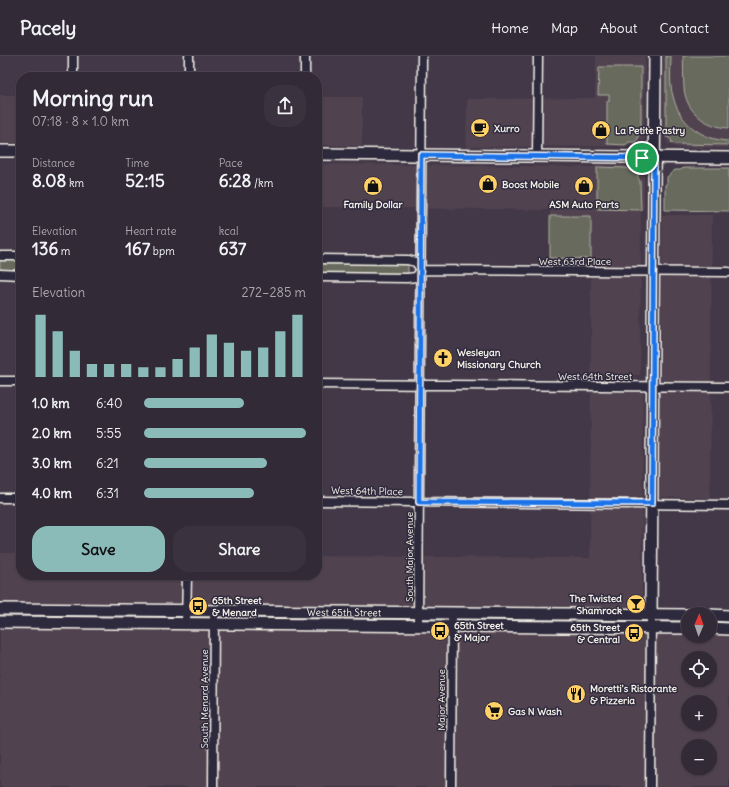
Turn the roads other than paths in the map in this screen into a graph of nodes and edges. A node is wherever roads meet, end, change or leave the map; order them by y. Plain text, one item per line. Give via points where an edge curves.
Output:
1 (73, 56) edge
2 (189, 56) edge
3 (305, 56) edge
4 (422, 56) edge
5 (538, 56) edge
6 (655, 56) edge
7 (73, 72) edge
8 (189, 72) edge
9 (305, 72) edge
10 (0, 151) edge
11 (16, 151) edge
12 (322, 154) edge
13 (421, 155) junction
14 (537, 157) junction
15 (654, 158) junction
16 (729, 158) edge
17 (0, 256) edge
18 (16, 256) edge
19 (322, 259) edge
20 (421, 270) junction
21 (654, 272) junction
22 (729, 272) edge
23 (0, 274) edge
24 (16, 275) edge
25 (322, 277) edge
26 (0, 381) edge
27 (16, 381) edge
28 (322, 384) edge
29 (420, 384) junction
30 (653, 386) junction
31 (729, 387) edge
32 (0, 498) edge
33 (16, 498) edge
34 (322, 501) edge
35 (419, 502) junction
36 (652, 503) junction
37 (729, 505) edge
38 (186, 580) edge
39 (0, 609) edge
40 (186, 611) junction
41 (214, 611) junction
42 (418, 613) junction
43 (452, 613) junction
44 (651, 615) junction
45 (681, 615) edge
46 (717, 615) edge
47 (729, 616) edge
48 (0, 622) edge
49 (186, 624) junction
50 (214, 624) junction
51 (418, 626) junction
52 (452, 626) junction
53 (651, 628) junction
54 (681, 628) edge
55 (717, 628) edge
56 (729, 628) edge
57 (213, 787) edge
58 (451, 787) edge
59 (650, 787) edge

1 - 7 street
2 - 8 street
3 - 9 street
4 - 13 street, South Major Avenue
5 - 14 street
6 - 15 street
10 - 11 street
12 - 13 street
13 - 14 street
13 - 20 street, South Major Avenue
14 - 15 street
15 - 16 street
15 - 21 street
17 - 18 street
19 - 20 street via 408,260 416,262
20 - 21 street, West 63rd Place
20 - 25 street, West 63rd Place via 416,277 407,278
20 - 29 street, South Major Avenue
21 - 22 street, West 63rd Place
21 - 30 street
23 - 24 street
26 - 27 street
28 - 29 street, West 64th Street
29 - 30 street, West 64th Street
29 - 35 street, South Major Avenue
30 - 31 street, West 64th Street
30 - 36 street
32 - 33 street
34 - 35 street, West 64th Place
35 - 36 street, West 64th Place
35 - 42 street, South Major Avenue
36 - 37 street, West 64th Place
36 - 44 street
38 - 40 street
39 - 40 street, West 65th Street
40 - 41 street, West 65th Street
40 - 49 street
41 - 42 street, West 65th Street
41 - 50 street, South Menard Avenue
42 - 43 street, West 65th Street
42 - 51 street, South Major Avenue
43 - 44 street, West 65th Street
43 - 52 street, Major Avenue
44 - 45 street, West 65th Street
44 - 53 street
46 - 47 street
48 - 49 street, West 65th Street
49 - 50 street, West 65th Street
50 - 51 street, West 65th Street
50 - 57 street, South Menard Avenue
51 - 52 street, West 65th Street
52 - 53 street, West 65th Street
52 - 58 street, Major Avenue
53 - 54 street, West 65th Street
53 - 59 street
55 - 56 street

